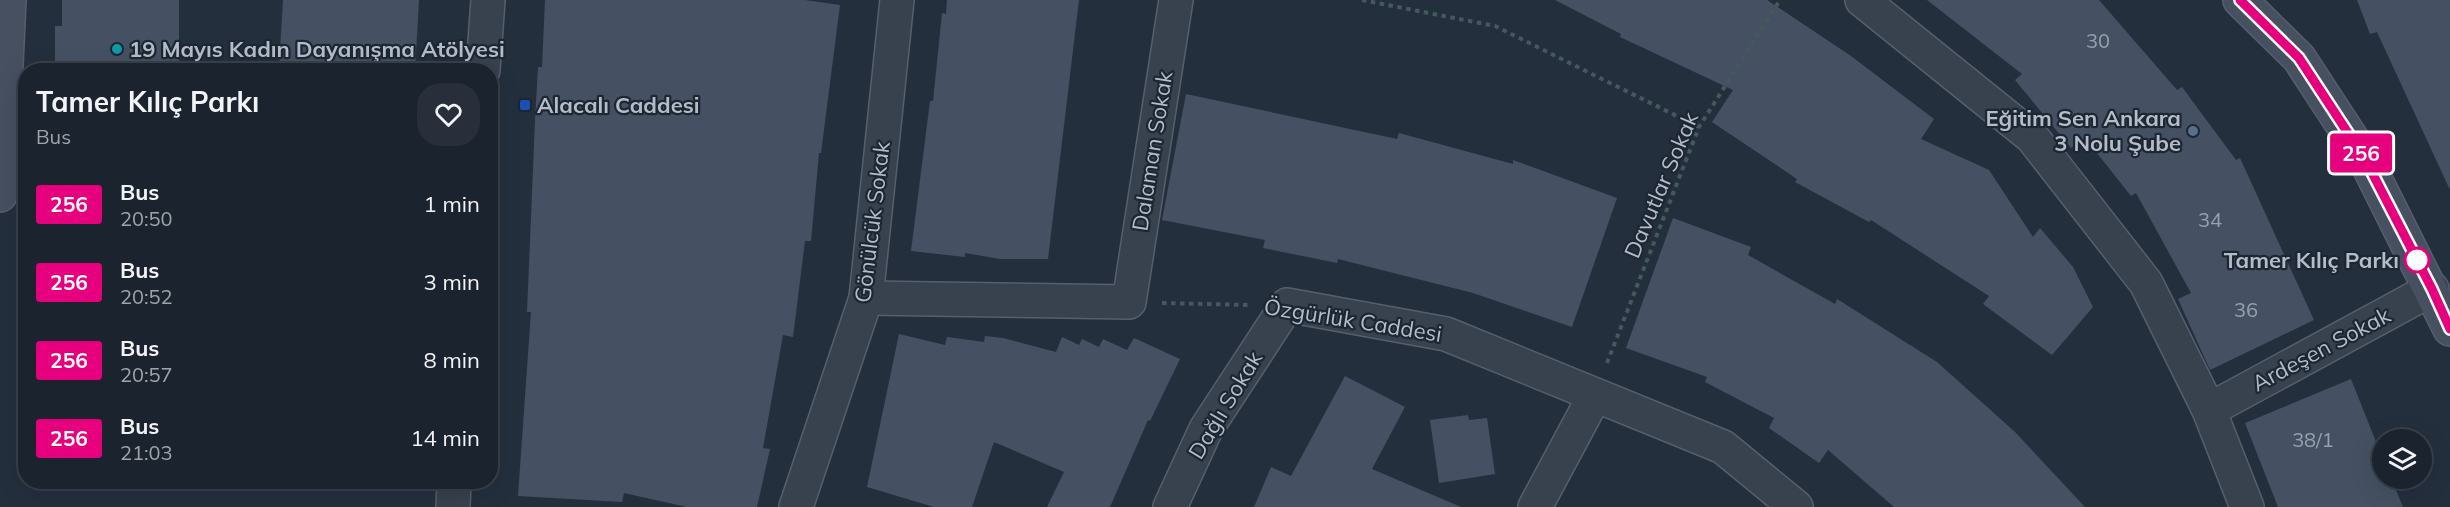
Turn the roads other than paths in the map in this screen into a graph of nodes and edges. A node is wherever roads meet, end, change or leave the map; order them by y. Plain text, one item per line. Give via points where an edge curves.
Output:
1 (9, 0) edge
2 (488, 0) edge
3 (897, 0) edge
4 (1176, 0) edge
5 (1862, 0) edge
6 (2240, 0) edge
7 (484, 63) edge
8 (0, 195) edge
9 (2432, 289) junction
10 (866, 298) junction
11 (1287, 305) joint
12 (2450, 329) edge
13 (1595, 395) junction
14 (2209, 410) junction
15 (454, 489) edge
16 (453, 507) edge
17 (796, 507) edge
18 (1170, 507) edge
19 (1535, 507) edge
20 (1796, 507) edge
21 (2247, 507) edge

1 - 8 main road
2 - 7 street
3 - 10 street, Gönülcük Sokak
4 - 10 street, Dalaman Sokak via 1129,302
5 - 14 street via 2032,137 2146,283
6 - 9 main road via 2299,58 2365,159
9 - 12 main road
9 - 14 street, Ardeşen Sokak
10 - 17 street, Gönülcük Sokak
11 - 13 street, Özgürlük Caddesi via 1446,334
11 - 18 street, Dağlı Sokak via 1206,429
13 - 19 street
13 - 20 street, Özgürlük Caddesi via 1723,447
14 - 21 street
15 - 16 street

